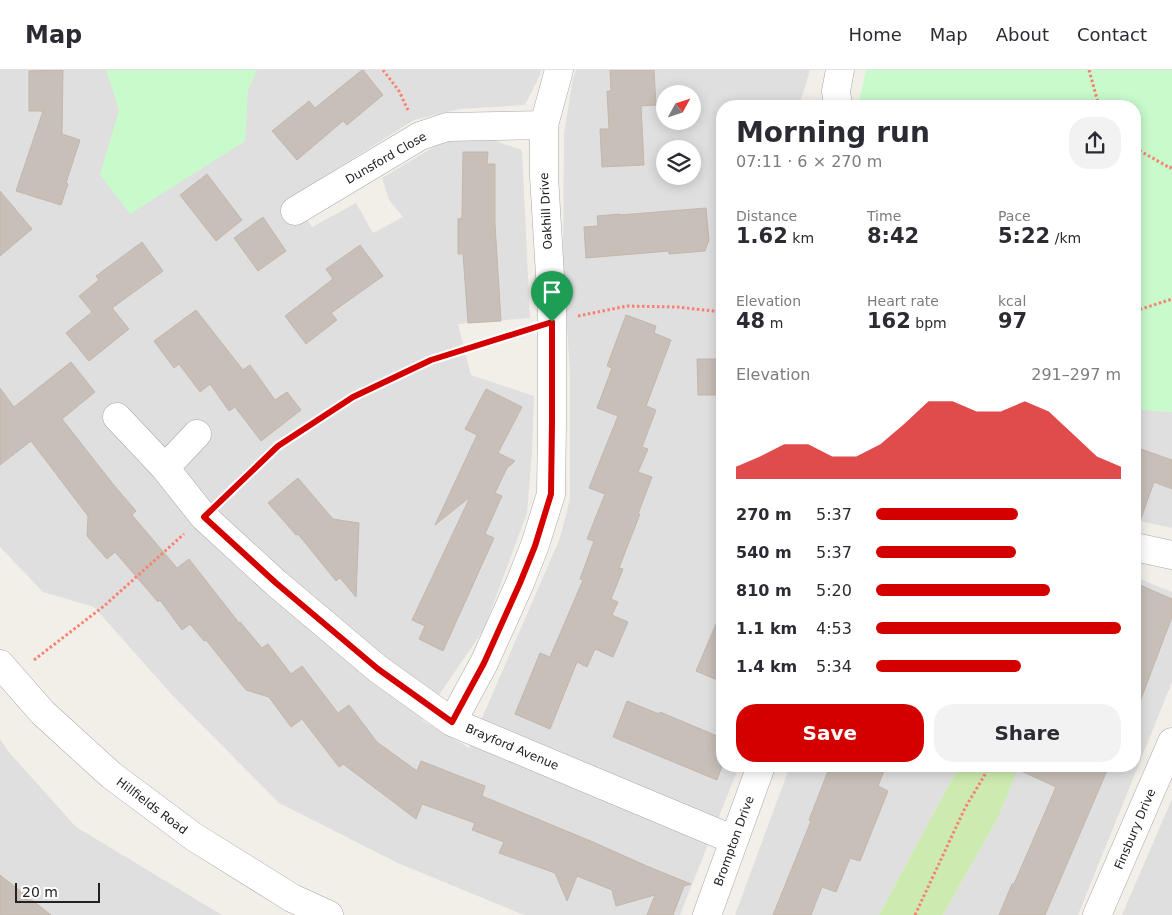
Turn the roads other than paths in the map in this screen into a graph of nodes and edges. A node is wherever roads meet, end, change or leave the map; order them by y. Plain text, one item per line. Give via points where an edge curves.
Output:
1 (559, 70) edge
2 (840, 70) edge
3 (837, 100) edge
4 (544, 125) junction
5 (295, 211) dead end
6 (117, 416) dead end
7 (197, 434) dead end
8 (165, 468) junction
9 (1141, 548) edge
10 (1172, 555) edge
11 (6, 671) edge
12 (452, 722) junction
13 (1172, 742) edge
14 (759, 772) edge
15 (734, 840) junction
16 (329, 915) edge
17 (707, 915) edge
18 (1097, 915) edge

1 - 4 street, Oakhill Drive
2 - 3 street
4 - 5 street, Dunsford Close via 447,126 420,136
4 - 12 street, Oakhill Drive via 552,322 551,494 520,583 484,663
6 - 8 street, Brayford Avenue
7 - 8 street
8 - 12 street, Brayford Avenue via 204,517 276,583 378,669
9 - 10 street
11 - 16 street, Hillfields Road via 43,713 111,775 194,837 292,898
12 - 15 street, Brayford Avenue
13 - 18 street, Finsbury Drive
14 - 15 street, Brompton Drive
15 - 17 street, Brompton Drive

